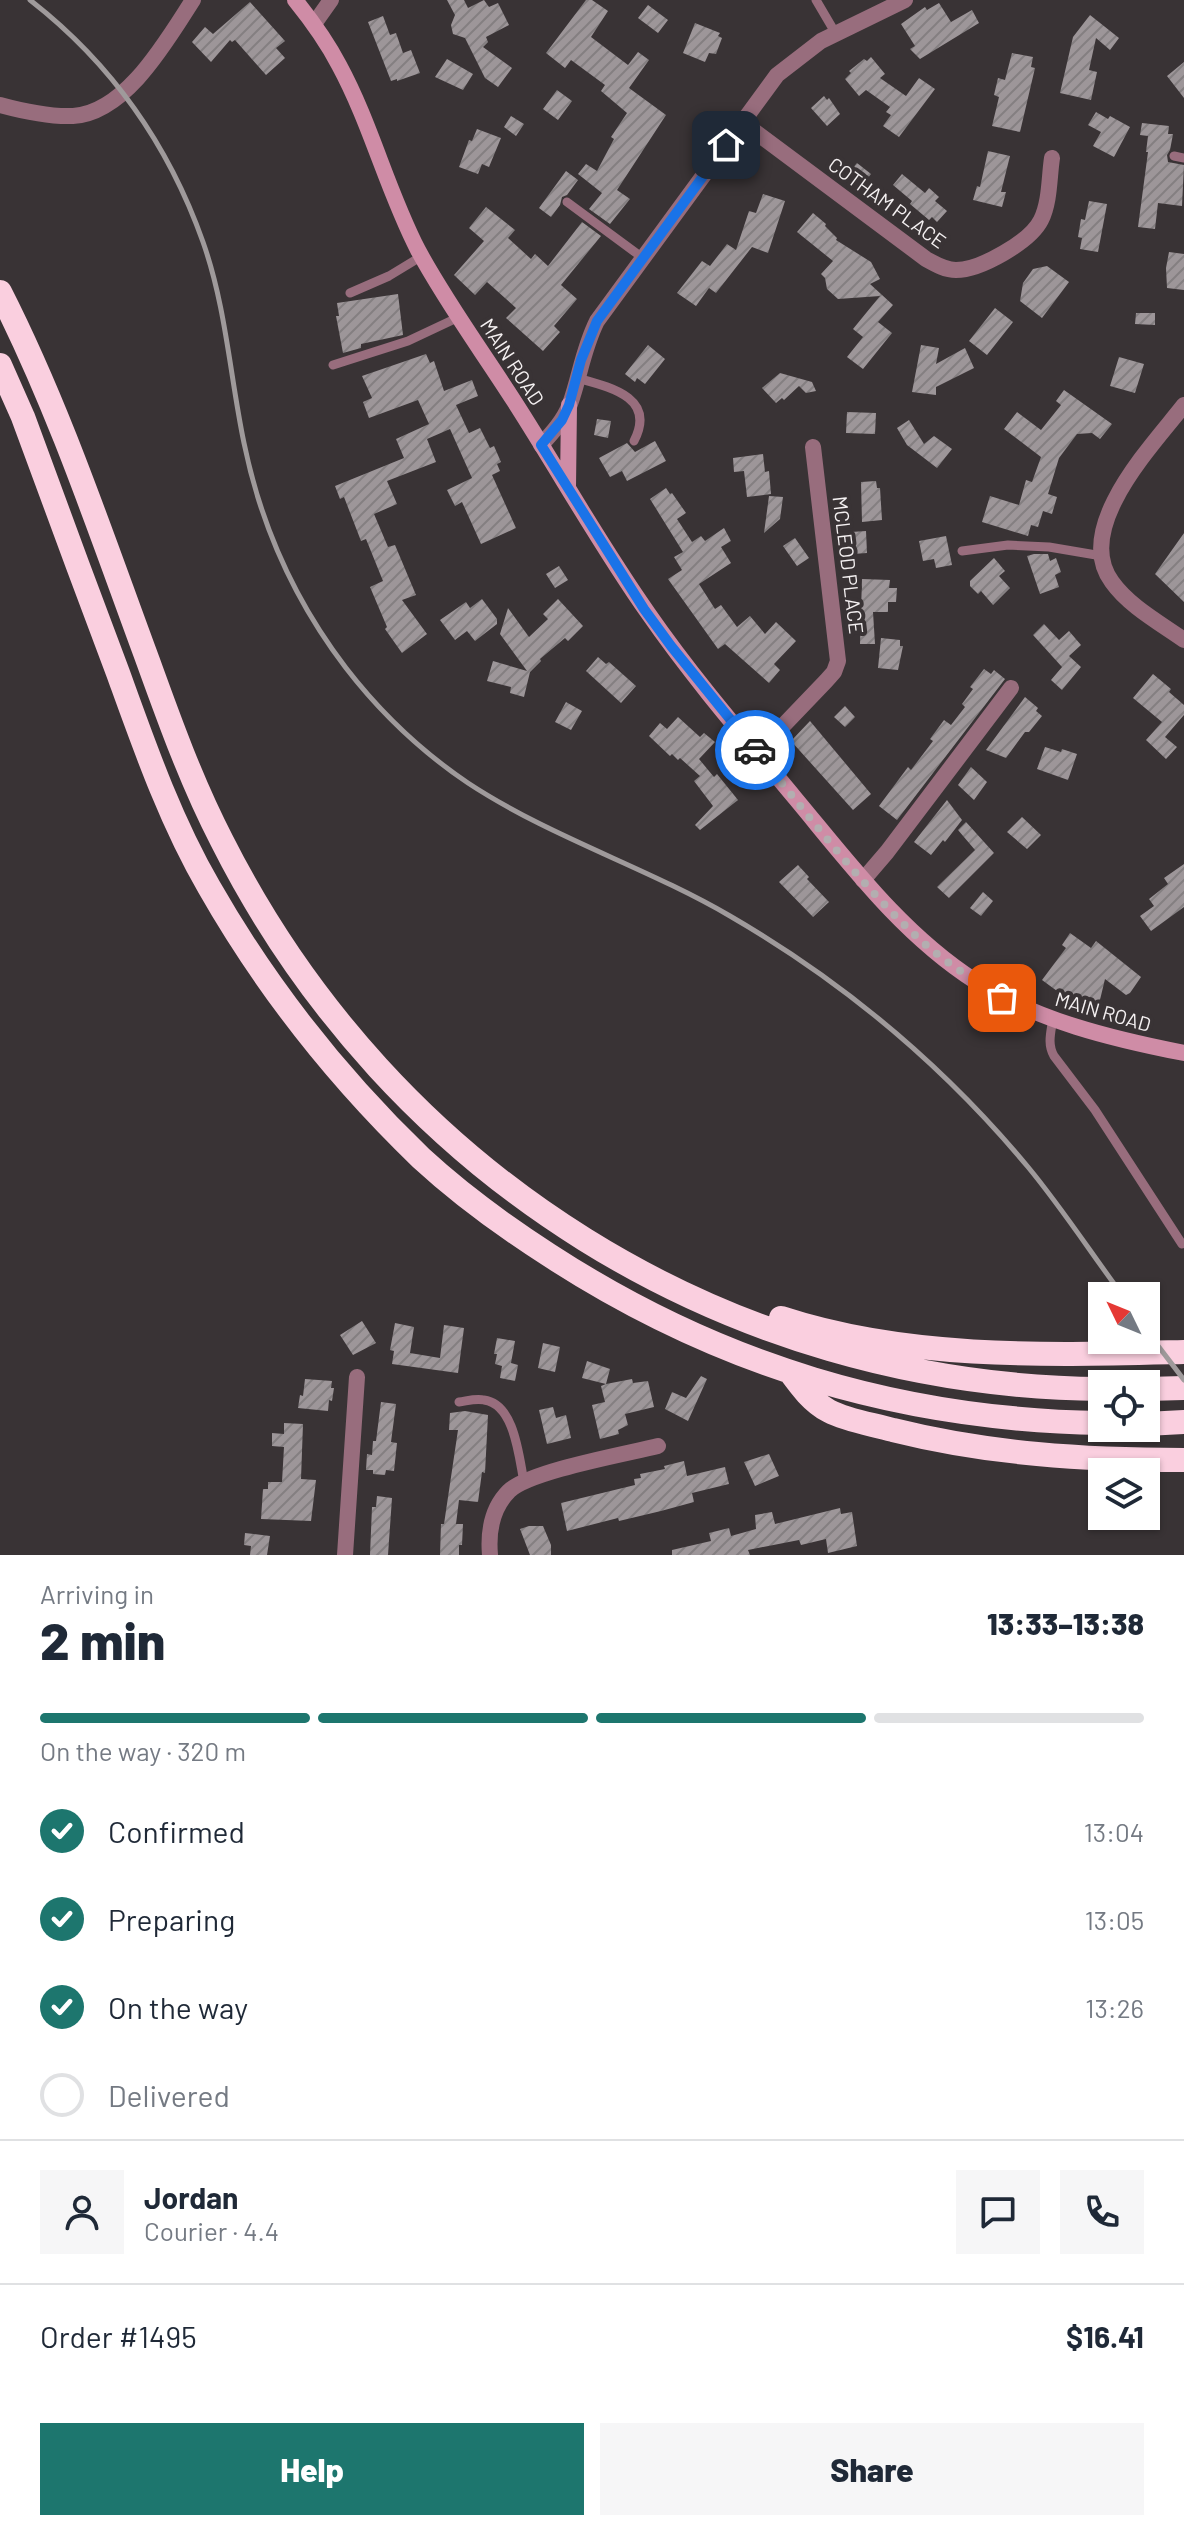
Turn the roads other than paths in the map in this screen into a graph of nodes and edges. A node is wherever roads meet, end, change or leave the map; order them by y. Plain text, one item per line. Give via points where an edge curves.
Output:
1 (193, 0) edge
2 (295, 0) edge
3 (331, 0) edge
4 (816, 0) edge
5 (905, 0) edge
6 (314, 24) junction
7 (836, 34) junction
8 (0, 105) edge
9 (742, 122) junction
10 (1052, 158) dead end
11 (567, 202) dead end
12 (422, 256) junction
13 (643, 258) junction
14 (0, 292) edge
15 (350, 293) dead end
16 (459, 317) junction
17 (0, 365) edge
18 (333, 365) dead end
19 (577, 377) junction
20 (569, 405) junction
21 (1184, 405) edge
22 (634, 441) dead end
23 (541, 445) junction
24 (813, 447) dead end
25 (568, 487) junction
26 (962, 551) dead end
27 (1102, 556) junction
28 (1184, 640) edge
29 (1011, 688) dead end
30 (757, 753) junction
31 (863, 880) junction
32 (1053, 1018) junction
33 (1184, 1053) edge
34 (1182, 1244) dead end
35 (620, 1263) junction
36 (1184, 1352) edge
37 (790, 1372) junction
38 (357, 1377) dead end
39 (1184, 1388) edge
40 (1088, 1389) edge
41 (1160, 1389) edge
42 (459, 1402) dead end
43 (1184, 1422) edge
44 (1088, 1423) edge
45 (1160, 1423) edge
46 (658, 1446) dead end
47 (1184, 1460) edge
48 (524, 1482) junction
49 (345, 1555) edge
50 (490, 1555) edge

1 - 8 street via 125,93 110,104 74,116
2 - 6 main road, MAIN ROAD
3 - 6 street
4 - 7 lane
5 - 7 street
6 - 12 main road, MAIN ROAD via 341,68
7 - 9 street via 777,75
9 - 10 street, COTHAM PLACE via 926,259 955,270 1012,248 1031,234 1045,210
9 - 13 street
11 - 13 lane
12 - 15 lane
12 - 16 main road, MAIN ROAD
13 - 19 street via 597,321
14 - 35 highway via 65,438 199,793 254,902 314,990 429,1120 489,1172
16 - 18 lane via 408,341
16 - 23 main road, MAIN ROAD
17 - 37 highway via 170,811 207,885 318,1048 424,1160 514,1232 661,1319
19 - 20 street
19 - 22 lane via 630,399 642,426
20 - 23 street
20 - 25 main road
21 - 27 street via 1114,500
23 - 25 main road, MAIN ROAD
24 - 30 street, MCLEOD PLACE via 838,661 834,672
25 - 30 main road, MAIN ROAD via 662,634
26 - 27 lane via 1008,545
27 - 28 street via 1109,579 1121,594
29 - 31 street
30 - 31 main road, MAIN ROAD
31 - 32 main road, MAIN ROAD via 944,959 1002,998
32 - 33 main road, MAIN ROAD
32 - 34 lane via 1049,1048
35 - 36 highway via 799,1324 866,1339 996,1352
35 - 40 highway via 711,1307 841,1354 969,1381
37 - 44 highway via 844,1390 945,1411
37 - 47 highway via 829,1411 913,1435 1068,1458
38 - 49 street
39 - 41 highway
42 - 48 lane via 485,1399 502,1410 514,1435
43 - 45 highway
46 - 48 street
48 - 50 street via 498,1504 488,1538

